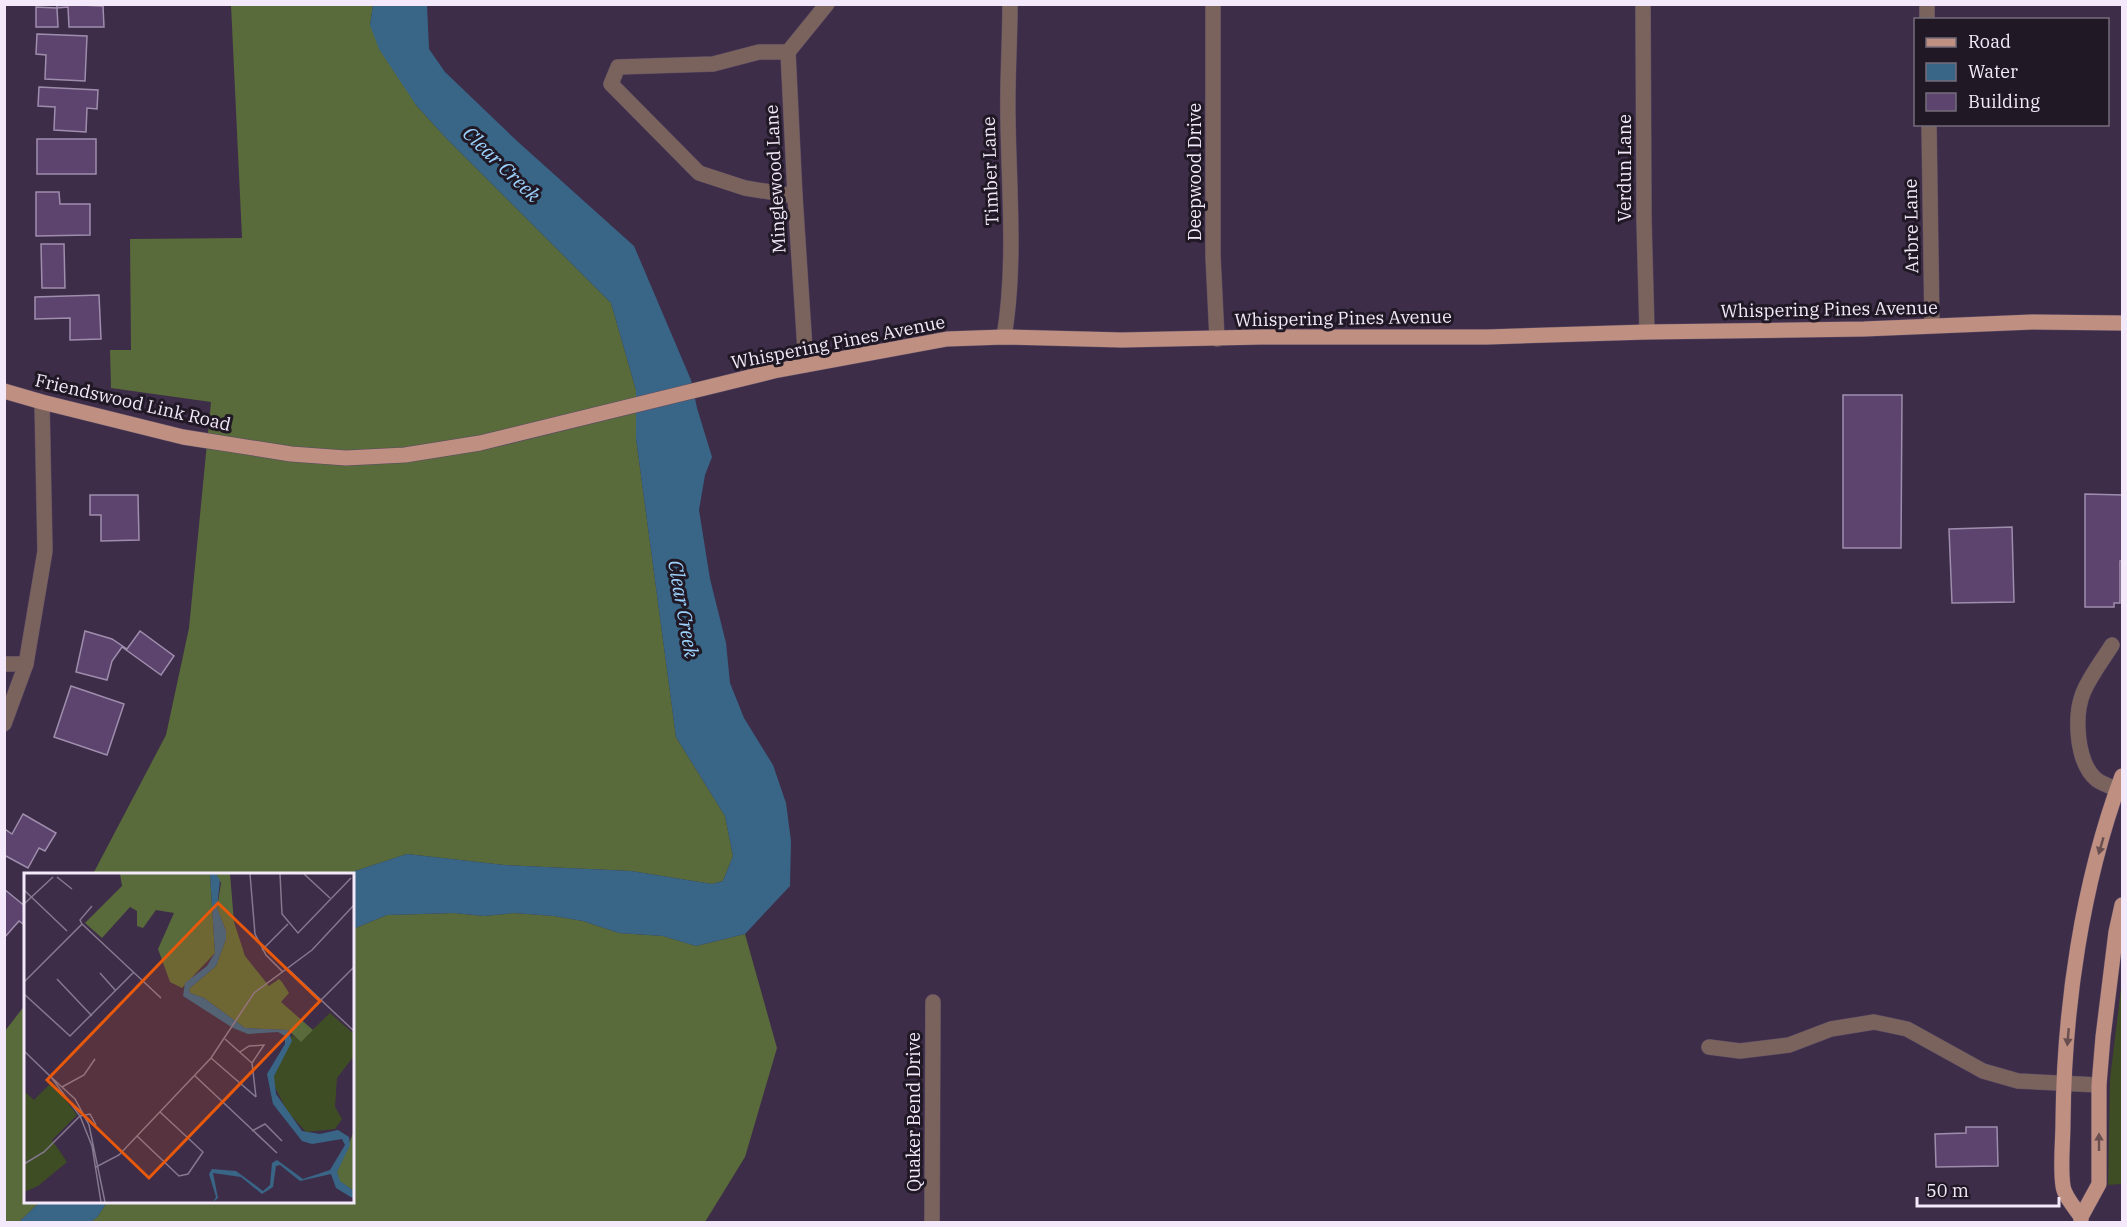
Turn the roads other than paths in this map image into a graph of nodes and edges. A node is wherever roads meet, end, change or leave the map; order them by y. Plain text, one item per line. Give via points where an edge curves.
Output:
1 (827, 4) edge
2 (1010, 4) edge
3 (1213, 4) edge
4 (1643, 4) edge
5 (788, 52) junction
6 (1929, 126) edge
7 (795, 196) junction
8 (2122, 323) edge
9 (1932, 326) junction
10 (1647, 332) junction
11 (1004, 337) junction
12 (1217, 339) junction
13 (806, 364) junction
14 (4, 391) edge
15 (42, 402) junction
16 (573, 421) joint
17 (2112, 645) dead end
18 (4, 664) edge
19 (26, 664) junction
20 (4, 724) edge
21 (2121, 785) edge
22 (2122, 905) edge
23 (933, 1002) dead end
24 (1709, 1047) dead end
25 (2064, 1084) junction
26 (2099, 1085) junction
27 (2081, 1220) edge
28 (932, 1222) edge

1 - 5 street
2 - 11 street, Timber Lane via 1008,118 1012,225 1010,297
3 - 12 street, Deepwood Drive via 1213,256
4 - 10 street, Verdun Lane
5 - 7 street, Minglewood Lane
5 - 7 street via 759,51 713,64 618,67 611,84 699,172 745,188
6 - 9 street, Arbre Lane
7 - 13 street, Minglewood Lane
8 - 9 main road, Whispering Pines Avenue
9 - 10 main road, Whispering Pines Avenue
10 - 12 main road, Whispering Pines Avenue
11 - 12 main road, Whispering Pines Avenue
11 - 13 main road, Whispering Pines Avenue via 947,339
13 - 16 main road, Whispering Pines Avenue
14 - 15 main road, Friendswood Link Road
15 - 16 main road, Friendswood Link Road via 183,437 291,454 346,458 433,451
15 - 19 street via 45,551
17 - 21 street via 2082,696 2080,750 2098,781
18 - 19 street
19 - 20 street
21 -> 25 main road via 2096,864 2079,939
22 - 26 main road via 2108,990
23 - 28 street, Quaker Bend Drive
24 - 25 street via 1740,1051 1789,1045 1831,1029 1874,1022 1907,1029 1983,1071 2018,1081
25 - 26 street
25 - 27 main road via 2062,1188
27 -> 26 main road via 2099,1184

